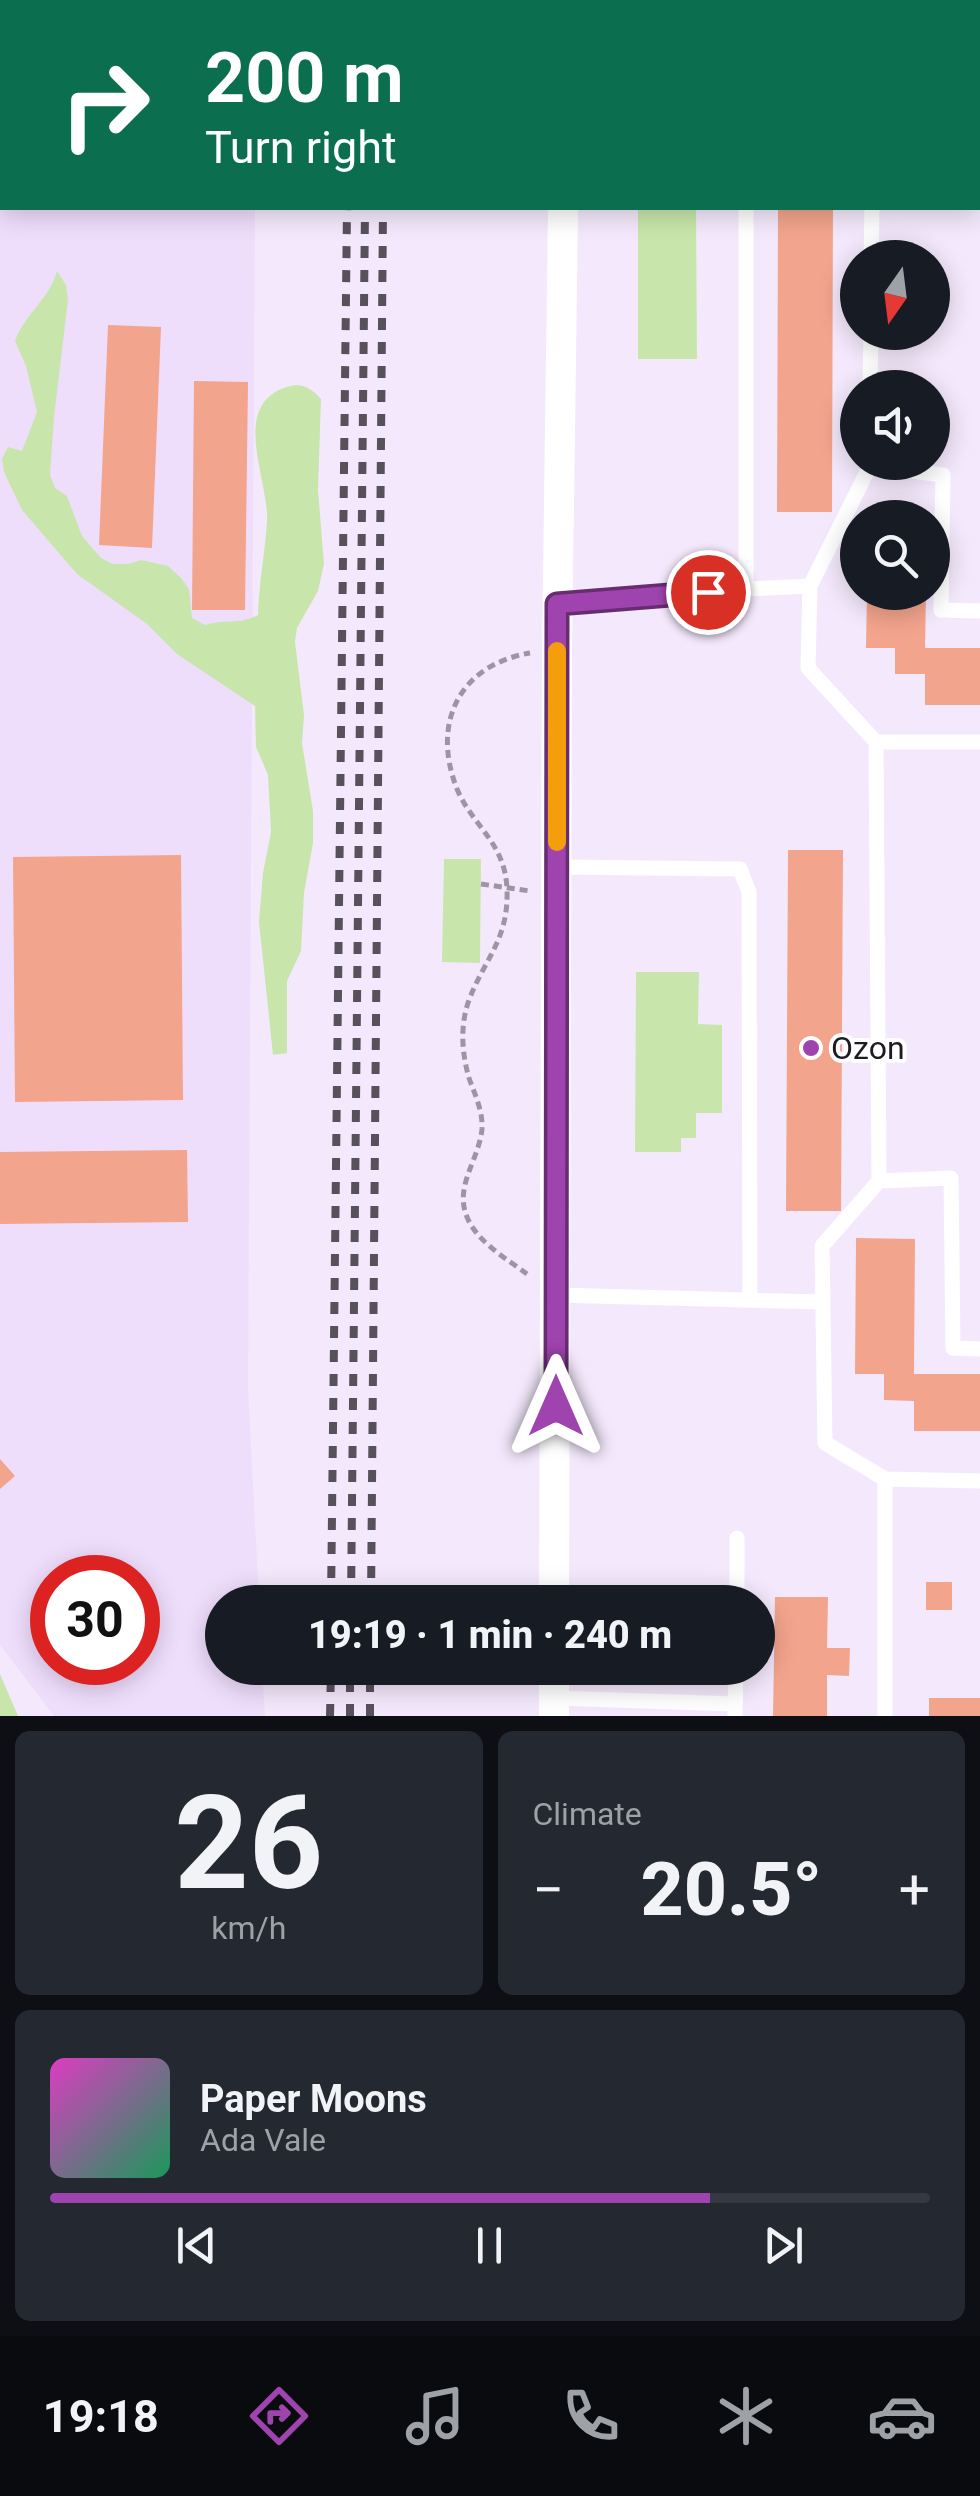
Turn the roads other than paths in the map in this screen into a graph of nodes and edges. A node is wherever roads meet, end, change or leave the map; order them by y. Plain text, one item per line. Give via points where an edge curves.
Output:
1 (563, 210) edge
2 (746, 210) edge
3 (872, 210) edge
4 (871, 240) edge
5 (862, 480) edge
6 (943, 480) edge
7 (810, 586) junction
8 (746, 590) junction
9 (557, 604) junction
10 (980, 611) edge
11 (876, 742) junction
12 (980, 742) edge
13 (557, 867) junction
14 (879, 1181) junction
15 (556, 1296) junction
16 (750, 1300) junction
17 (823, 1302) junction
18 (980, 1349) edge
19 (885, 1479) junction
20 (980, 1481) edge
21 (738, 1538) dead end
22 (554, 1585) edge
23 (737, 1585) edge
24 (736, 1685) edge
25 (554, 1694) edge
26 (735, 1710) edge
27 (886, 1716) edge

1 - 9 street
2 - 8 lane
3 - 4 lane
5 - 7 lane
6 - 10 lane via 941,610
7 - 8 lane
7 - 11 lane via 808,668
8 - 9 lane
9 - 13 street
11 - 12 lane
11 - 14 lane
13 - 15 street
13 - 16 lane via 740,869 749,892
14 - 17 lane via 822,1246
14 - 18 lane via 951,1178 954,1348
15 - 16 lane
15 - 22 street
16 - 17 lane
17 - 19 lane via 825,1443
19 - 20 lane
19 - 27 lane
21 - 23 lane
24 - 26 lane
25 - 26 lane

